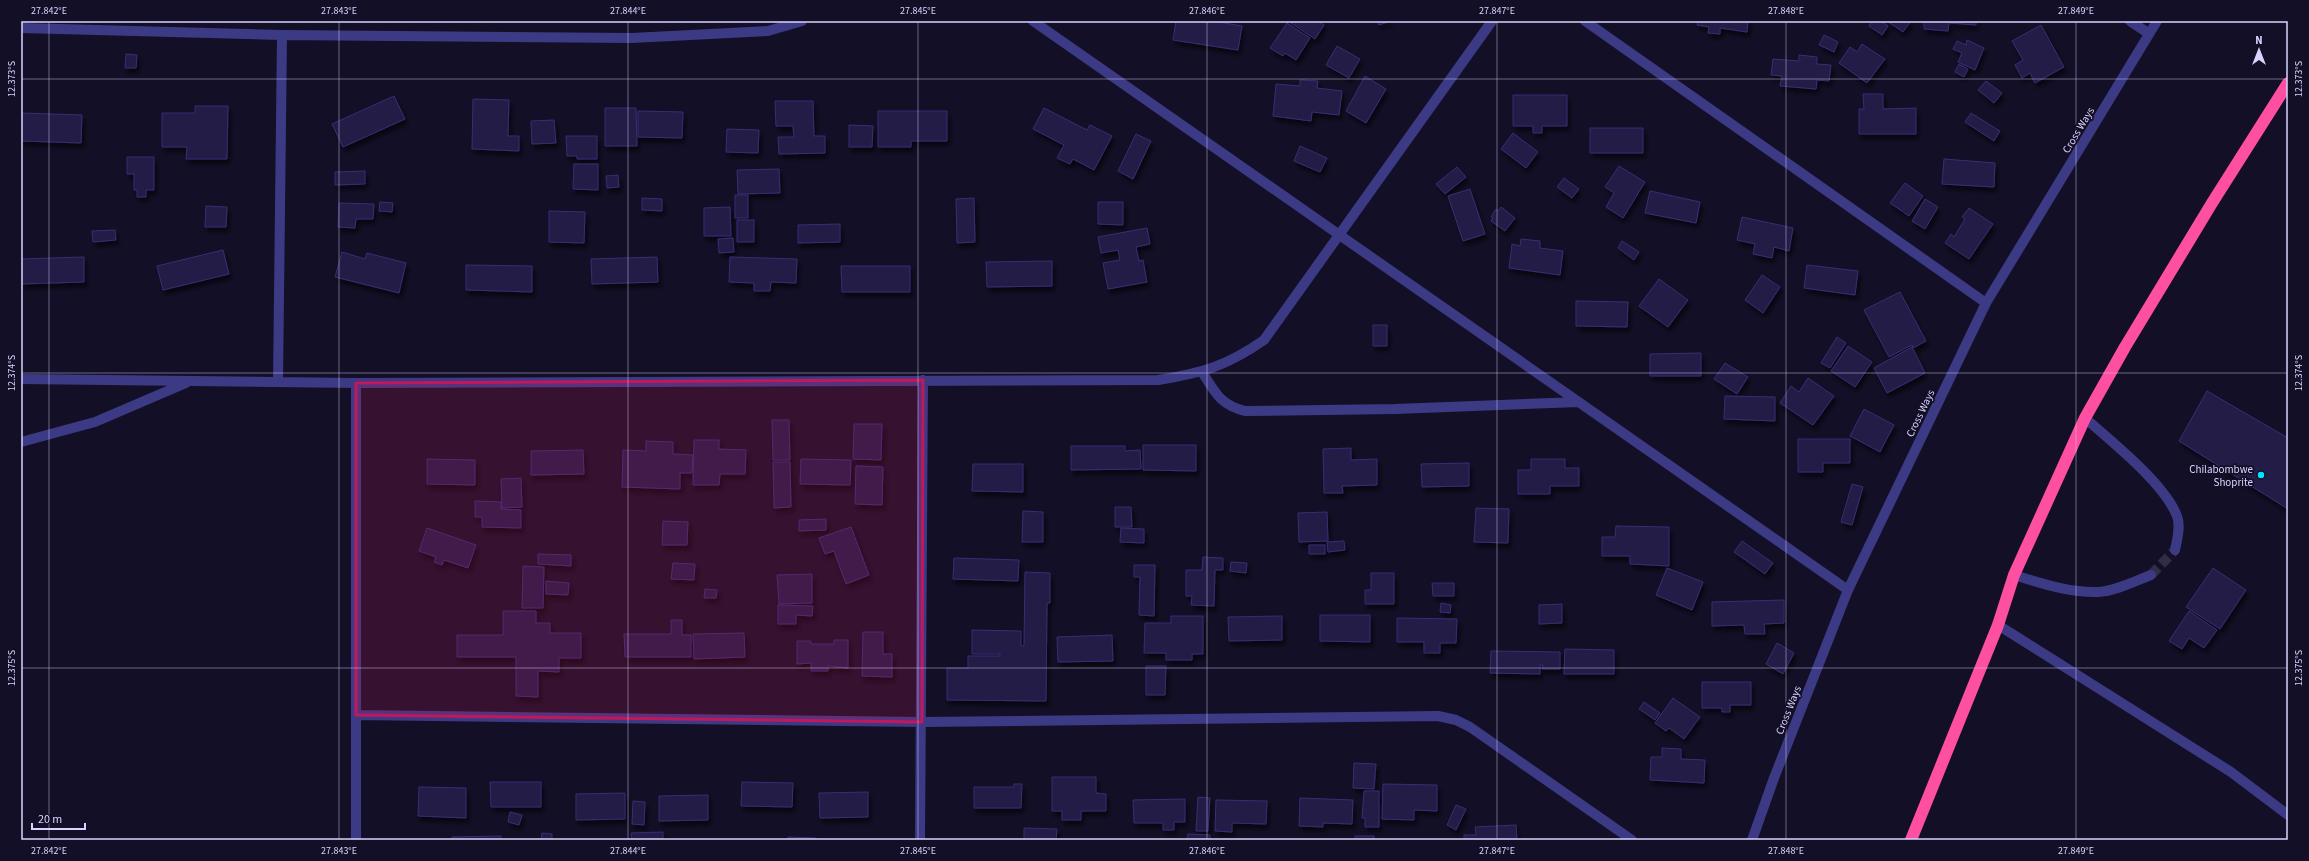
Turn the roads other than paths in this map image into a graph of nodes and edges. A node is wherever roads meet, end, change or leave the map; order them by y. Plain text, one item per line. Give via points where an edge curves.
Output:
1 (802, 21) edge
2 (1033, 21) edge
3 (1492, 21) edge
4 (1585, 21) edge
5 (2130, 21) edge
6 (2157, 21) edge
7 (21, 28) edge
8 (2148, 33) junction
9 (282, 35) junction
10 (2288, 83) edge
11 (1341, 235) junction
12 (1986, 303) junction
13 (1202, 372) junction
14 (21, 379) edge
15 (923, 380) junction
16 (190, 381) junction
17 (278, 382) junction
18 (356, 384) junction
19 (1580, 402) junction
20 (2086, 418) junction
21 (21, 442) edge
22 (2175, 550) tunnel mouth
23 (2151, 575) tunnel mouth
24 (2014, 576) junction
25 (1848, 590) junction
26 (1998, 625) junction
27 (356, 715) junction
28 (922, 722) junction
29 (2288, 815) edge
30 (356, 840) edge
31 (920, 840) edge
32 (1632, 840) edge
33 (1752, 840) edge
34 (1911, 840) edge

1 - 9 street via 768,31 632,38
2 - 11 street
3 - 11 street
4 - 12 street
5 - 8 street
6 - 8 street, Cross Ways
7 - 9 street
8 - 12 street, Cross Ways via 2096,124
9 - 17 street
10 - 20 highway via 2125,347
11 - 13 street via 1264,340 1238,357
11 - 19 street
12 - 25 street, Cross Ways
13 - 15 street via 1158,380
13 - 19 street via 1220,399 1231,408 1245,411 1395,409
14 - 16 street
15 - 18 street
15 - 28 street
16 - 17 street
16 - 21 street via 95,422
17 - 18 street
18 - 27 street
19 - 25 street
20 - 22 street via 2144,471 2167,500 2178,517
20 - 24 highway
23 - 24 street via 2099,592 2060,589
24 - 26 highway
25 - 33 street, Cross Ways
26 - 29 street via 2230,772
26 - 34 highway
27 - 28 street
27 - 30 street
28 - 31 street
28 - 32 street via 1438,716 1470,726

